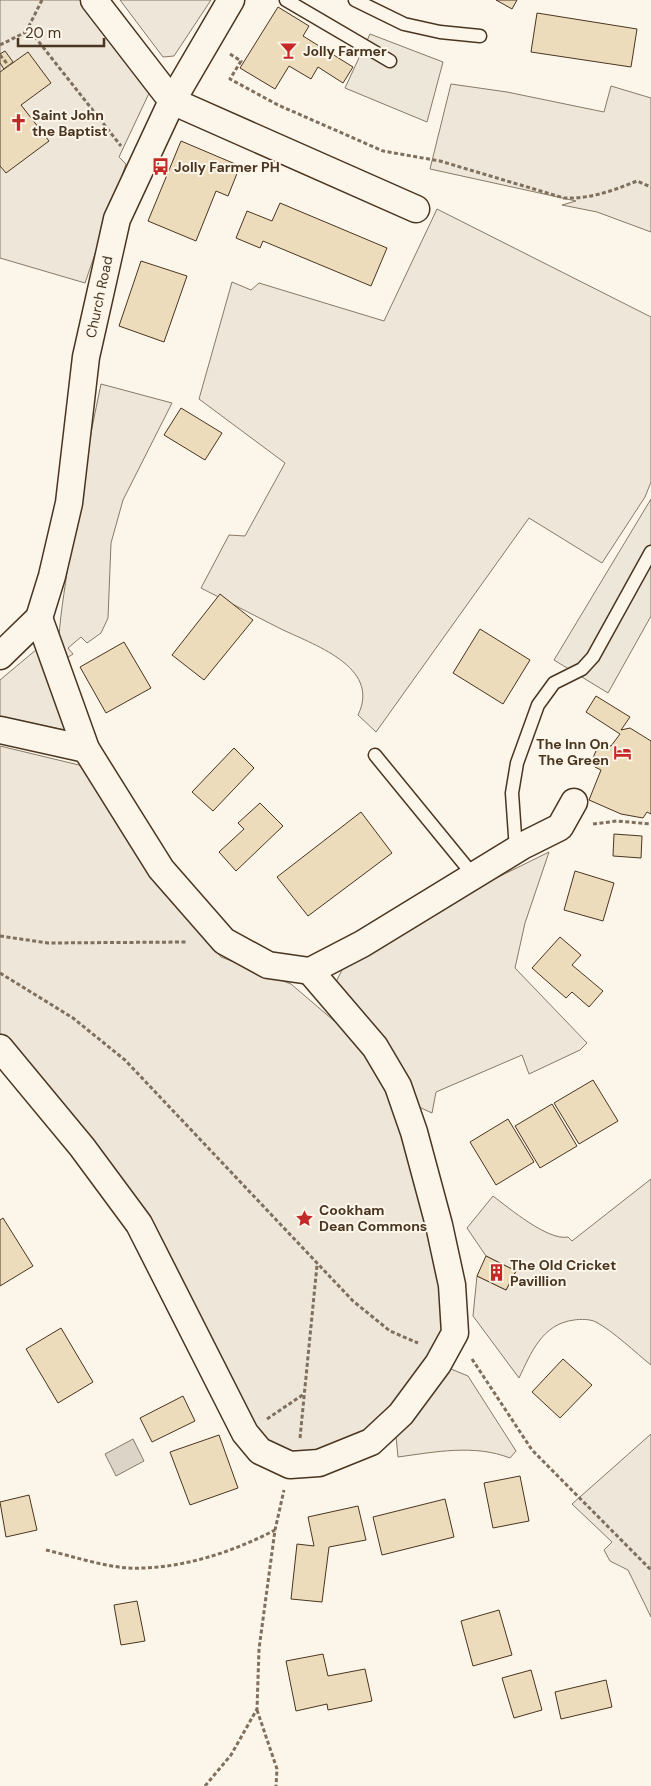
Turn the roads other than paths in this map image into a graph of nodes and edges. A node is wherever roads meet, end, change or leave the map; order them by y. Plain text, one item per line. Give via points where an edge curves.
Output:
1 (94, 0) edge
2 (231, 0) edge
3 (286, 0) edge
4 (355, 0) edge
5 (480, 36) dead end
6 (390, 61) dead end
7 (172, 100) junction
8 (416, 209) dead end
9 (651, 552) edge
10 (39, 618) junction
11 (0, 656) edge
12 (0, 730) edge
13 (86, 749) junction
14 (375, 755) dead end
15 (574, 802) dead end
16 (516, 850) junction
17 (474, 876) junction
18 (310, 972) junction
19 (0, 1048) edge

1 - 7 street
2 - 7 street, Church Road
3 - 6 lane
4 - 5 lane via 404,24
7 - 8 street
7 - 10 street, Church Road via 117,219 86,357 69,503
9 - 16 lane via 593,657 582,669 554,683 538,705 517,763 512,793
10 - 11 street
10 - 13 street
12 - 13 street
13 - 18 street via 161,868 224,941 268,965
14 - 17 lane
15 - 16 street via 560,827
16 - 17 street
17 - 18 street
18 - 19 street via 375,1047 398,1086 414,1132 452,1285 450,1344 401,1414 371,1442 319,1463 294,1465 260,1451 246,1433 139,1224 82,1147

